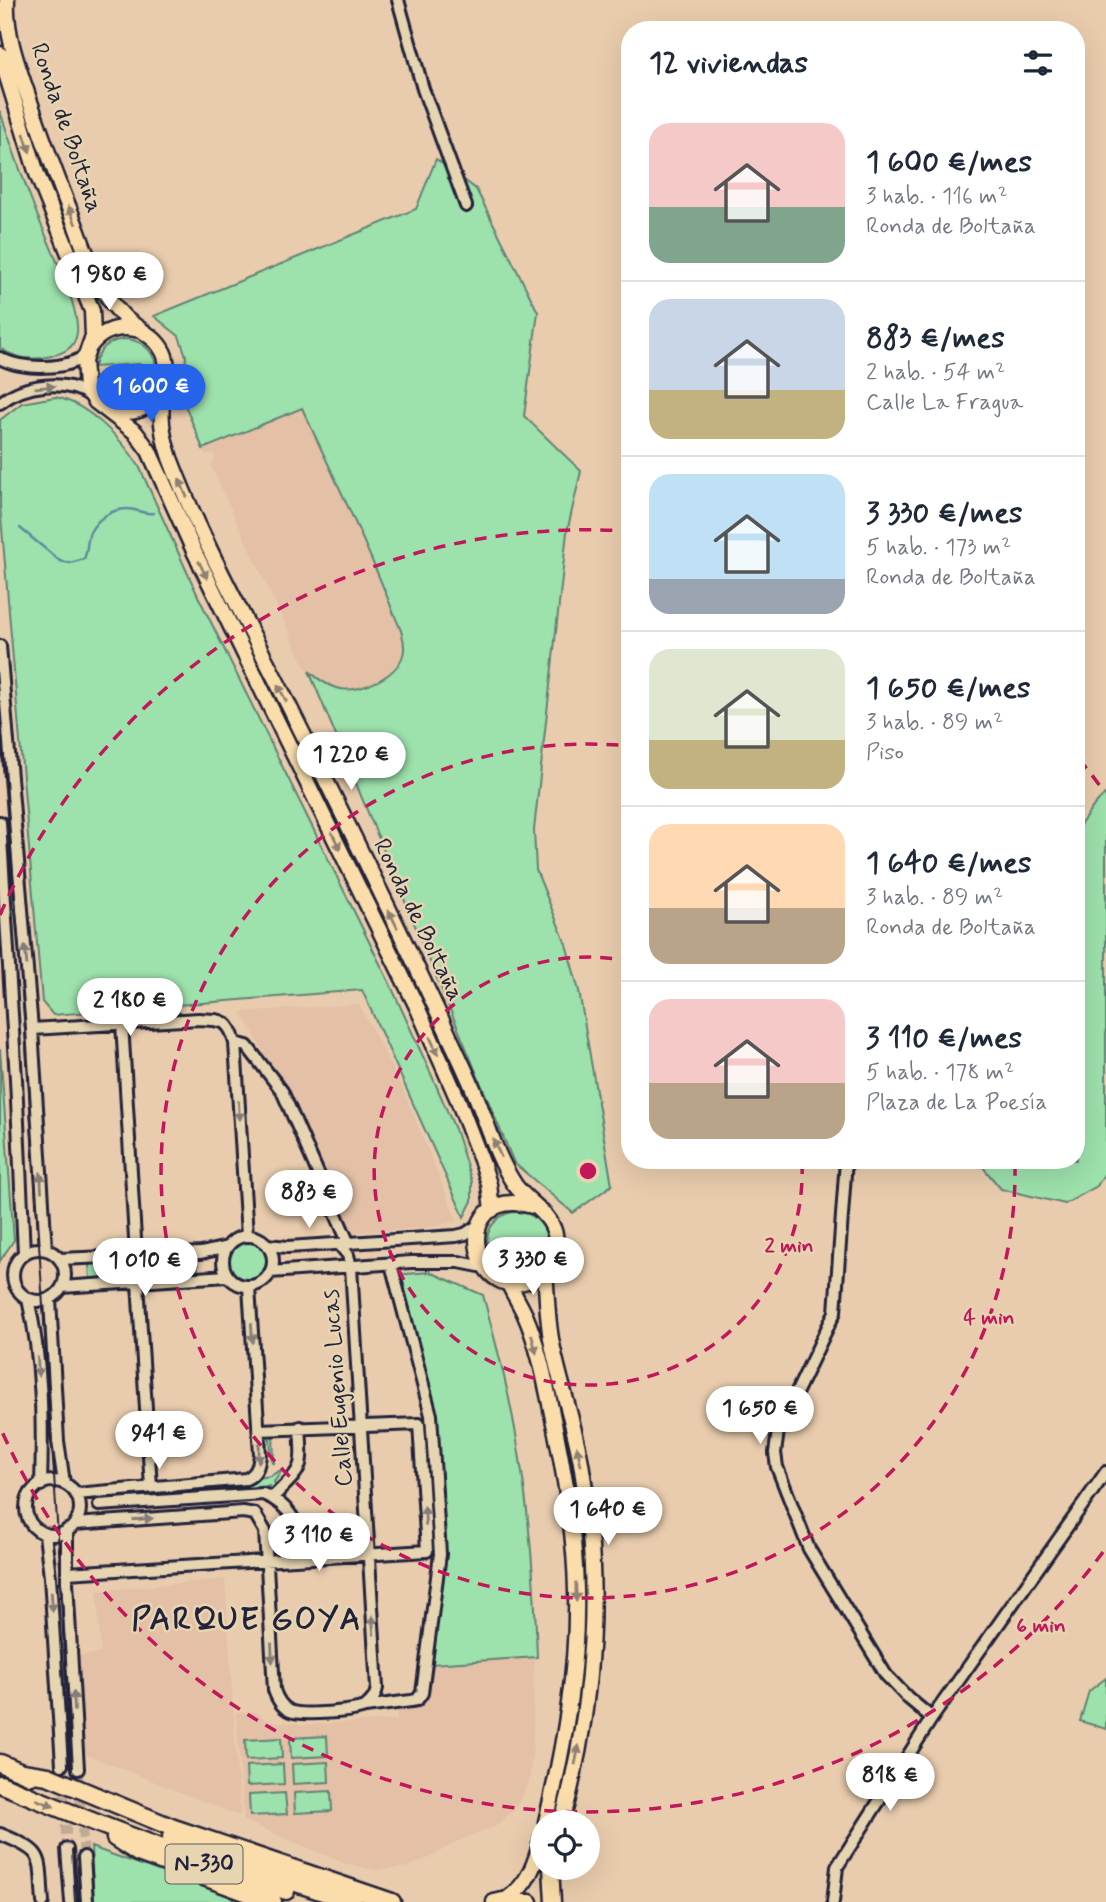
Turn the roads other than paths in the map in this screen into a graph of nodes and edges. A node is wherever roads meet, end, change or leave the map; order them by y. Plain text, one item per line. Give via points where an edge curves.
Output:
1 (7, 0) edge
2 (398, 0) edge
3 (0, 54) edge
4 (466, 206) dead end
5 (145, 332) junction
6 (87, 350) junction
7 (0, 358) edge
8 (166, 380) junction
9 (92, 397) junction
10 (0, 403) edge
11 (107, 409) junction
12 (0, 646) edge
13 (0, 822) edge
14 (122, 1023) junction
15 (32, 1029) junction
16 (235, 1042) junction
17 (845, 1169) edge
18 (533, 1206) junction
19 (492, 1210) junction
20 (480, 1225) junction
21 (247, 1236) junction
22 (344, 1244) junction
23 (267, 1245) junction
24 (227, 1247) junction
25 (46, 1250) junction
26 (23, 1253) junction
27 (136, 1255) junction
28 (60, 1259) junction
29 (391, 1264) junction
30 (351, 1267) junction
31 (484, 1267) junction
32 (545, 1270) junction
33 (271, 1272) junction
34 (12, 1276) junction
35 (227, 1276) junction
36 (0, 1277) edge
37 (508, 1282) junction
38 (138, 1283) junction
39 (62, 1287) junction
40 (249, 1287) junction
41 (29, 1299) junction
42 (50, 1300) junction
43 (361, 1426) junction
44 (300, 1427) junction
45 (259, 1430) junction
46 (1106, 1472) edge
47 (64, 1483) junction
48 (41, 1485) junction
49 (151, 1487) junction
50 (76, 1494) junction
51 (272, 1498) junction
52 (99, 1505) dead end
53 (71, 1527) junction
54 (45, 1534) junction
55 (369, 1555) junction
56 (306, 1558) junction
57 (267, 1561) junction
58 (67, 1573) junction
59 (365, 1707) junction
60 (932, 1718) junction
61 (0, 1763) edge
62 (62, 1765) tunnel mouth
63 (78, 1769) tunnel mouth
64 (22, 1772) junction
65 (0, 1784) edge
66 (549, 1810) edge
67 (565, 1810) edge
68 (89, 1821) junction
69 (0, 1834) edge
70 (67, 1849) tunnel mouth
71 (83, 1857) tunnel mouth
72 (530, 1875) edge
73 (552, 1880) edge
74 (500, 1901) edge
75 (43, 1902) edge
76 (71, 1902) edge
77 (87, 1902) edge
78 (273, 1902) edge
79 (320, 1902) edge
80 (353, 1902) edge
81 (392, 1902) edge
82 (530, 1902) edge
83 (553, 1902) edge
84 (834, 1902) edge

5 -> 1 main road, Ronda de Boltaña via 123,316 97,278 22,78
2 - 4 street via 423,89
3 -> 6 main road, Ronda de Boltaña via 37,174 90,304 93,330
5 - 6 main road via 117,328 99,336
5 - 8 main road, Ronda de Boltaña via 163,351
6 - 7 street via 74,363 35,366
6 - 9 main road, Ronda de Boltaña via 84,382
8 - 11 main road via 157,399 140,410 119,413
18 -> 8 main road, Ronda de Boltaña via 505,1167 412,956 177,474 162,424
10 -> 9 street via 20,391 54,386
9 - 11 main road, Ronda de Boltaña
11 -> 19 main road, Ronda de Boltaña via 135,432 149,451 418,1009 483,1165
15 -> 12 street
13 - 26 street
14 - 15 street
14 - 16 street, Calle Eugenio Lucas via 221,1020 229,1026
14 - 27 street
25 -> 15 street
16 -> 21 street
16 - 22 street, Calle Eugenio Lucas via 247,1046 282,1091
17 - 60 street via 835,1312 778,1431 776,1460 809,1549 886,1675
18 - 19 main road via 512,1202
18 - 32 main road, Ronda de Boltaña via 549,1219 556,1240
19 - 20 main road
20 - 22 street via 456,1236
20 - 31 main road via 476,1247
21 - 23 street via 260,1238
21 - 24 street
22 - 23 street
22 - 30 street, Calle Eugenio Lucas
23 - 33 street via 273,1259
24 - 27 street
24 - 35 street via 222,1260
25 - 26 street
25 - 28 street
26 - 34 street
27 - 28 street
28 - 39 street via 65,1273
29 - 30 street
29 - 31 street via 452,1262
29 - 59 street via 431,1415 440,1554 422,1693 411,1702
30 - 33 street
30 - 43 street, Calle Eugenio Lucas
31 - 37 main road
32 - 37 main road via 522,1282
67 -> 32 main road, Ronda de Boltaña via 587,1697 592,1572 581,1462 552,1346
33 - 40 street via 263,1282
34 - 36 street
34 - 41 street via 18,1292
35 - 38 street
35 - 40 street
37 -> 66 main road via 530,1330 552,1412 574,1553 576,1633 569,1702
38 - 39 street
38 - 49 street
39 - 42 street
40 -> 45 street
41 - 42 street
41 -> 48 street via 36,1342
42 - 47 street
43 - 44 street
43 - 55 street, Calle Eugenio Lucas
55 -> 43 street via 427,1551 419,1424
44 - 45 street
44 - 51 street via 300,1468
45 -> 49 street via 260,1462 246,1479
46 - 60 street
47 - 48 street
47 - 50 street
48 - 54 street via 26,1509 31,1523
49 - 50 street
50 - 53 street via 80,1511
51 - 52 street via 263,1494
51 - 56 street via 295,1518
53 - 54 street
53 -> 57 street via 255,1514 265,1531
53 - 58 street
54 -> 62 street
55 - 56 street
59 -> 55 street, Calle Eugenio Lucas via 377,1688
56 - 57 street
57 - 58 street
57 -> 59 street via 274,1690 280,1703 298,1713
63 -> 58 street
60 - 84 street via 837,1867
61 - 64 highway, N-330
64 - 80 highway, N-330 via 221,1858
64 - 81 highway via 47,1776 171,1827
65 -> 68 highway, N-330
68 - 78 highway via 138,1853
68 - 79 highway, N-330
69 - 75 street via 36,1852
70 - 76 street
71 - 77 street
72 - 74 main road via 520,1889
73 - 83 main road
74 - 82 main road

